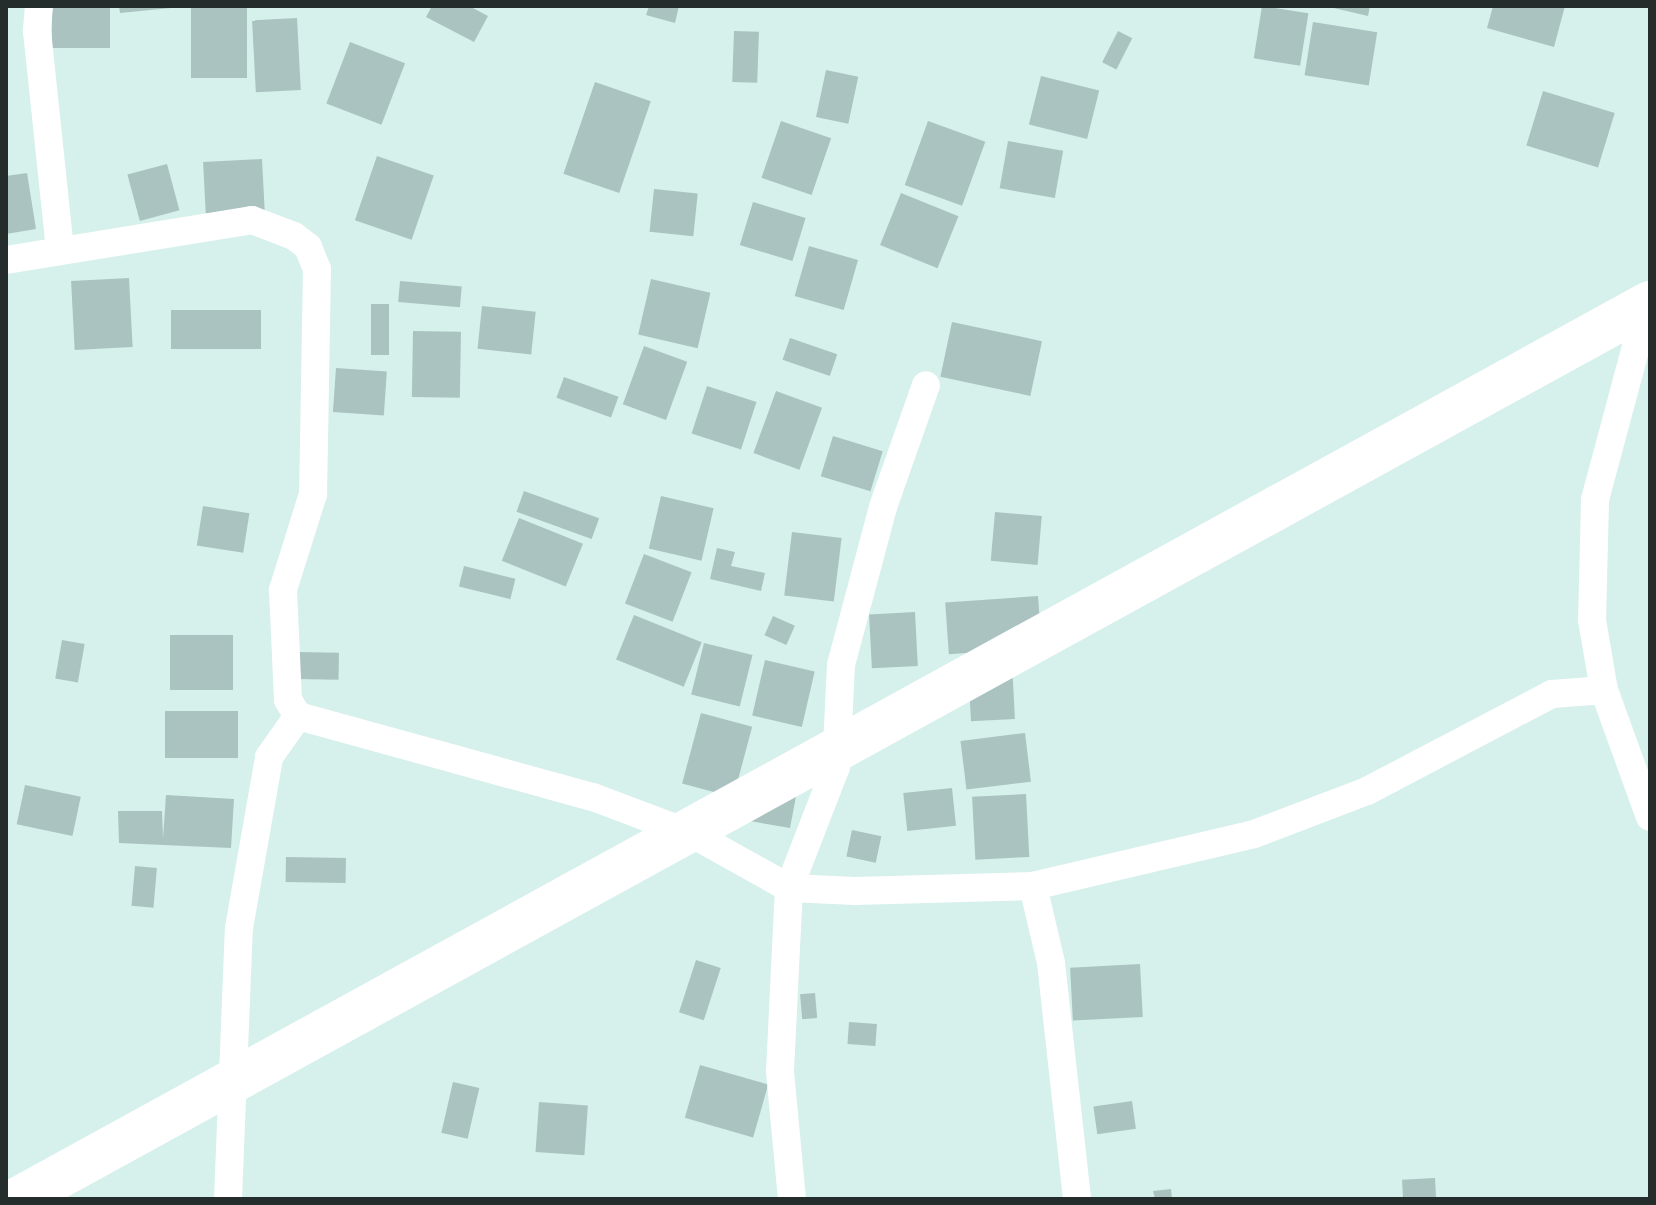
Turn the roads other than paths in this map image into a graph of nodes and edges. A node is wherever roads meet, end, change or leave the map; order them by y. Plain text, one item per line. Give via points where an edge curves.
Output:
1 (39, 6) edge
2 (60, 250) junction
3 (6, 260) edge
4 (1650, 292) edge
5 (1650, 303) edge
6 (926, 385) dead end
7 (1604, 690) junction
8 (298, 716) junction
9 (1650, 817) edge
10 (1033, 886) junction
11 (789, 888) junction
12 (18, 1199) edge
13 (228, 1199) edge
14 (792, 1199) edge
15 (1077, 1199) edge

1 - 2 street via 37,31
2 - 3 street
2 - 8 street via 252,220 274,225 308,247 317,269 313,494 283,590 288,700
4 - 7 street via 1595,500 1592,620
5 - 12 highway
6 - 11 street via 883,507 841,665 836,767
7 - 9 street
7 - 10 street via 1552,694 1367,791 1254,834
8 - 11 street via 593,797 696,836
8 - 13 street via 269,757 239,928
10 - 11 street
10 - 15 street via 1051,963
11 - 14 street via 780,1071

